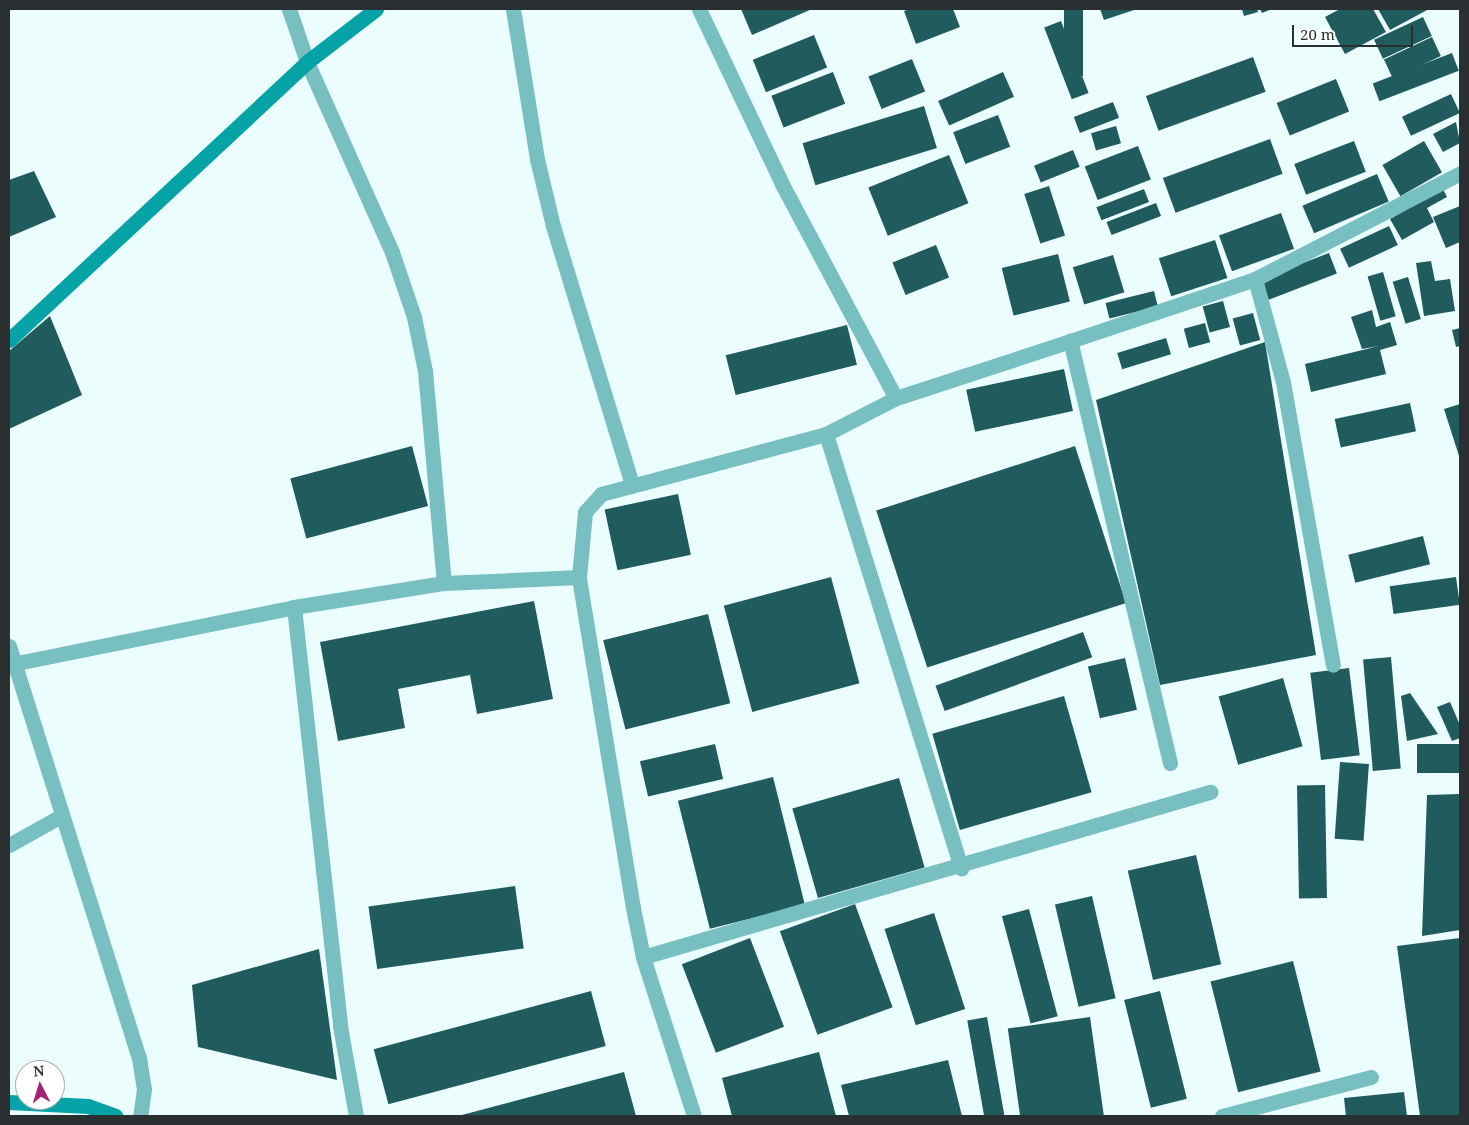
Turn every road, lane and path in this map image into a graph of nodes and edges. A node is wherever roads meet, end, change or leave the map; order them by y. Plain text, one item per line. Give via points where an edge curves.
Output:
1 (289, 9) edge
2 (376, 9) edge
3 (513, 9) edge
4 (699, 9) edge
5 (307, 62) junction
6 (1460, 173) edge
7 (1255, 279) junction
8 (9, 340) edge
9 (1070, 341) junction
10 (896, 398) junction
11 (826, 434) junction
12 (632, 484) junction
13 (579, 577) junction
14 (444, 583) junction
15 (294, 607) junction
16 (9, 646) edge
17 (17, 663) junction
18 (1333, 665) dead end
19 (1170, 762) dead end
20 (1210, 792) dead end
21 (61, 816) junction
22 (9, 845) edge
23 (961, 868) junction
24 (644, 958) junction
25 (1371, 1077) dead end
26 (9, 1102) edge
27 (115, 1116) edge
28 (140, 1116) edge
29 (356, 1116) edge
30 (694, 1116) edge
31 (1222, 1116) edge

1 - 5 street
2 - 5 main road
3 - 12 street via 537,159 553,226
4 - 10 street via 782,184
5 - 8 main road
5 - 14 street via 392,252 414,316 425,371
6 - 7 street
7 - 9 street
7 - 18 street via 1282,382
9 - 10 street
9 - 19 street
10 - 11 street
11 - 12 street
11 - 23 street
12 - 13 street via 601,494 585,512
13 - 14 street
13 - 24 street
14 - 15 street
15 - 17 street
15 - 29 street via 340,1026
16 - 17 street
17 - 21 street
20 - 23 street
21 - 22 street
21 - 28 street via 139,1058 144,1090
23 - 24 street
24 - 30 street
25 - 31 street
26 - 27 main road via 88,1106

